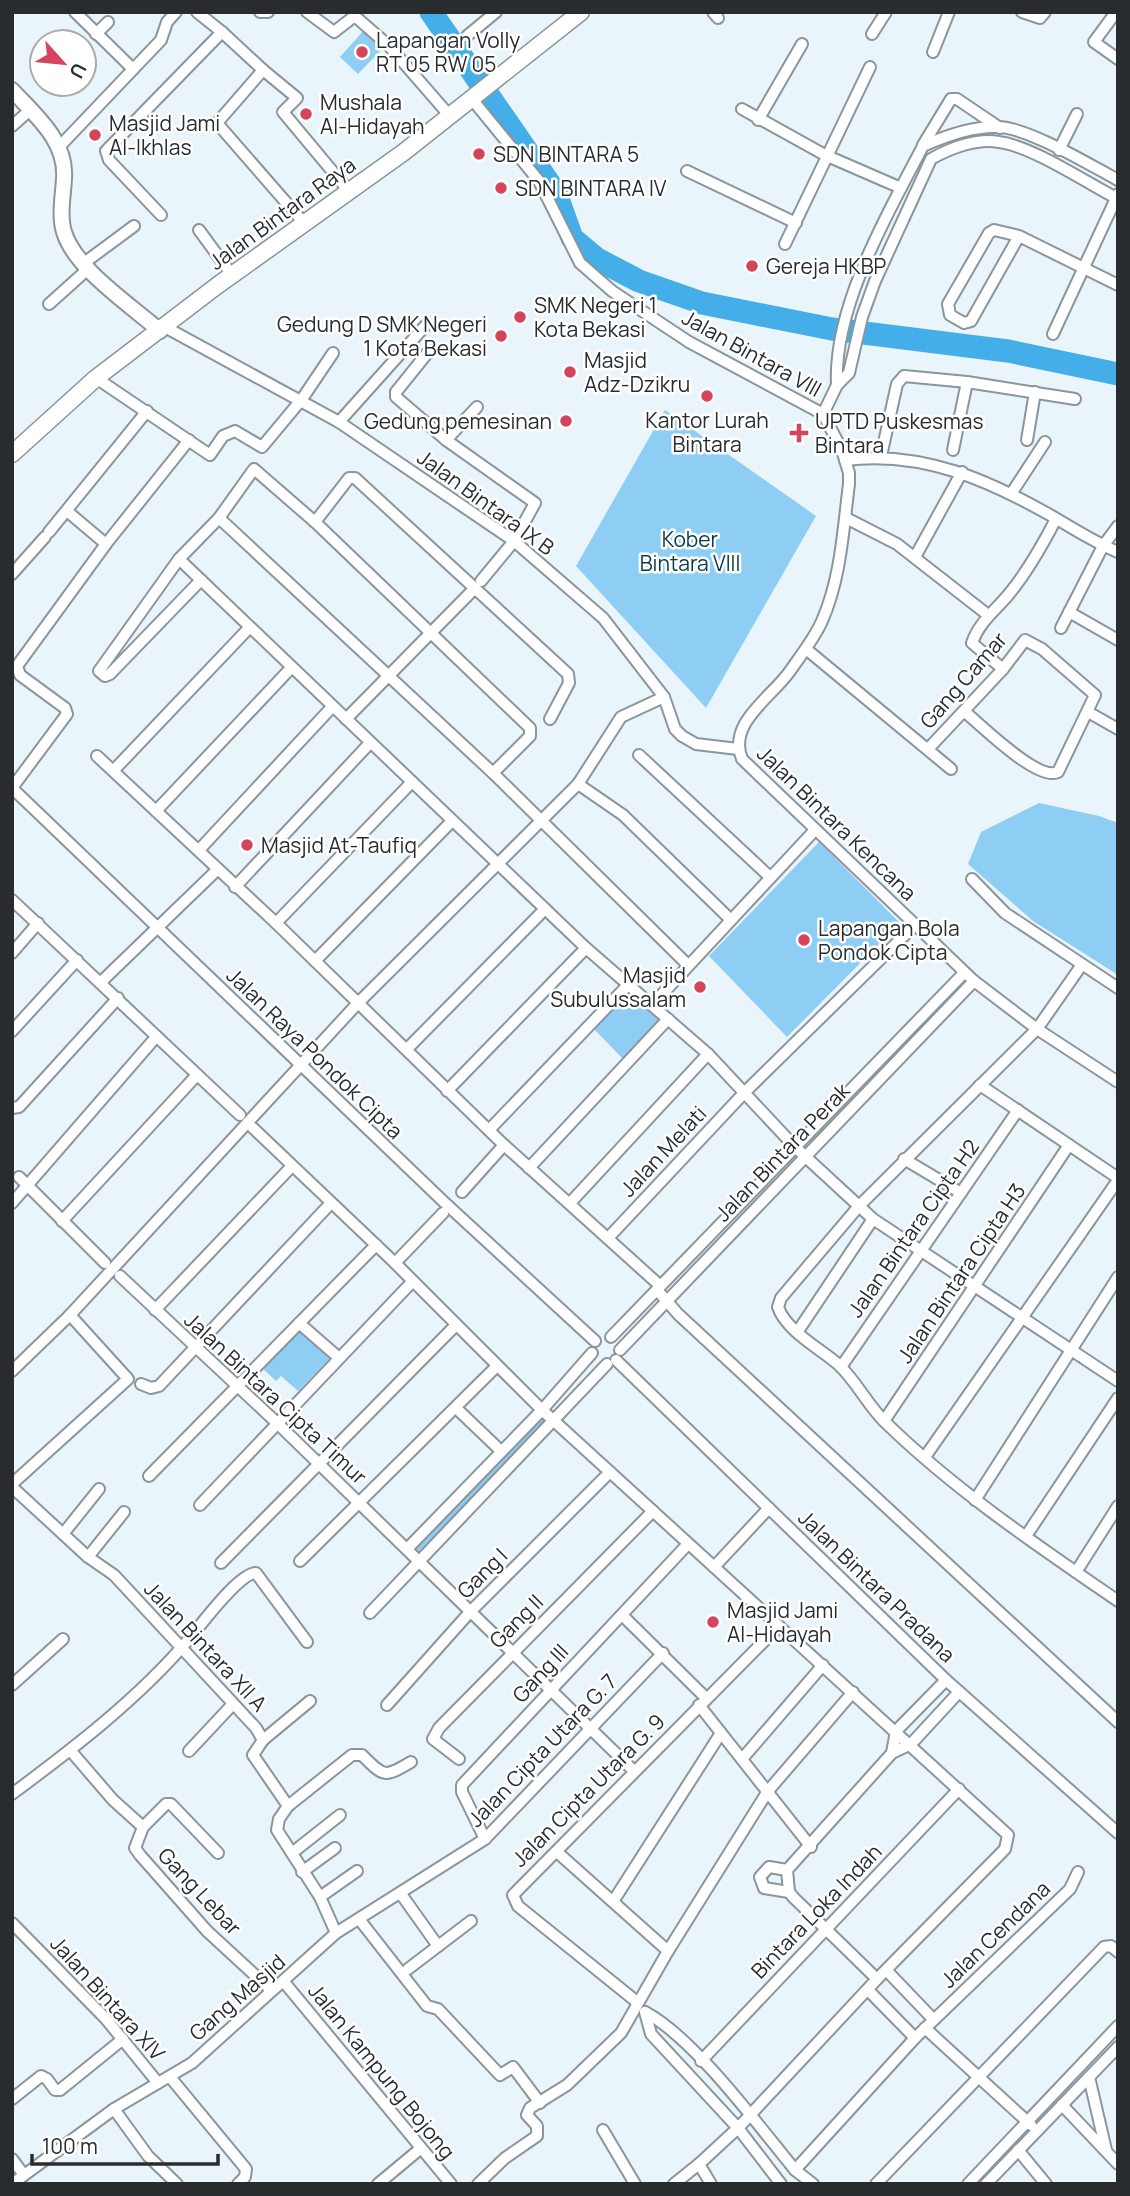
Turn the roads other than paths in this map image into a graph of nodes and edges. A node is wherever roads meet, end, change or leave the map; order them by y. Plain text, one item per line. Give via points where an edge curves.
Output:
1 (75, 12) edge
2 (176, 12) edge
3 (197, 12) edge
4 (260, 12) edge
5 (268, 12) edge
6 (307, 12) edge
7 (496, 12) edge
8 (582, 12) edge
9 (886, 12) edge
10 (949, 12) edge
11 (1021, 12) edge
12 (1045, 12) edge
13 (1115, 12) edge
14 (107, 22) dead end
15 (90, 28) edge
16 (98, 32) edge
17 (222, 32) junction
18 (872, 34) dead end
19 (98, 36) edge
20 (467, 36) dead end
21 (802, 44) dead end
22 (933, 52) dead end
23 (1118, 59) edge
24 (870, 67) dead end
25 (133, 69) junction
26 (265, 71) junction
27 (12, 90) edge
28 (475, 94) junction
29 (742, 109) dead end
30 (30, 110) junction
31 (1077, 114) dead end
32 (449, 115) junction
33 (758, 120) junction
34 (12, 126) edge
35 (1000, 127) junction
36 (1000, 142) junction
37 (60, 146) junction
38 (923, 146) junction
39 (1059, 149) junction
40 (825, 155) junction
41 (931, 159) junction
42 (687, 171) dead end
43 (1118, 180) edge
44 (901, 188) junction
45 (348, 190) junction
46 (1117, 197) edge
47 (160, 215) dead end
48 (304, 223) junction
49 (796, 223) junction
50 (134, 226) dead end
51 (199, 230) dead end
52 (1019, 236) junction
53 (785, 244) dead end
54 (86, 266) junction
55 (1082, 266) junction
56 (232, 275) junction
57 (860, 275) junction
58 (875, 281) junction
59 (1118, 285) edge
60 (48, 304) dead end
61 (426, 325) dead end
62 (163, 329) junction
63 (1053, 334) dead end
64 (429, 351) dead end
65 (333, 353) dead end
66 (96, 378) junction
67 (967, 382) junction
68 (837, 385) junction
69 (1035, 392) junction
70 (1075, 399) dead end
71 (302, 400) junction
72 (477, 407) dead end
73 (148, 411) junction
74 (823, 414) junction
75 (339, 422) junction
76 (190, 440) junction
77 (446, 440) junction
78 (1027, 440) dead end
79 (1045, 442) dead end
80 (953, 450) dead end
81 (12, 454) edge
82 (881, 456) junction
83 (845, 460) junction
84 (962, 472) junction
85 (1011, 494) junction
86 (68, 512) junction
87 (219, 518) junction
88 (846, 518) junction
89 (1056, 519) junction
90 (315, 523) junction
91 (1118, 526) edge
92 (514, 541) junction
93 (106, 544) junction
94 (1103, 547) junction
95 (1118, 552) edge
96 (915, 558) junction
97 (179, 559) junction
98 (12, 574) edge
99 (201, 580) junction
100 (478, 584) junction
101 (1069, 612) junction
102 (988, 615) junction
103 (249, 628) junction
104 (1061, 628) dead end
105 (429, 634) junction
106 (1118, 640) edge
107 (806, 649) junction
108 (291, 668) junction
109 (1003, 669) junction
110 (388, 676) junction
111 (664, 697) junction
112 (332, 707) junction
113 (965, 712) junction
114 (1088, 712) junction
115 (346, 719) junction
116 (550, 719) dead end
117 (1118, 729) edge
118 (370, 743) junction
119 (929, 748) junction
120 (738, 749) junction
121 (639, 755) dead end
122 (97, 756) dead end
123 (114, 769) junction
124 (951, 769) dead end
125 (493, 773) junction
126 (412, 782) junction
127 (578, 784) junction
128 (12, 788) edge
129 (156, 811) junction
130 (452, 821) junction
131 (541, 822) junction
132 (815, 830) junction
133 (199, 850) junction
134 (499, 865) junction
135 (217, 870) junction
136 (770, 877) junction
137 (972, 879) dead end
138 (236, 887) junction
139 (12, 900) edge
140 (545, 909) junction
141 (730, 919) junction
142 (38, 923) junction
143 (276, 923) junction
144 (915, 925) junction
145 (158, 930) junction
146 (586, 948) junction
147 (12, 953) edge
148 (77, 960) junction
149 (315, 961) junction
150 (688, 965) junction
151 (1081, 966) junction
152 (964, 973) junction
153 (974, 981) junction
154 (101, 982) junction
155 (628, 985) junction
156 (1118, 988) edge
157 (118, 998) junction
158 (358, 1003) junction
159 (652, 1005) junction
160 (668, 1019) junction
161 (1037, 1029) junction
162 (12, 1031) edge
163 (156, 1037) junction
164 (407, 1049) junction
165 (708, 1054) junction
166 (302, 1067) junction
167 (871, 1069) junction
168 (197, 1075) junction
169 (881, 1078) junction
170 (1118, 1082) edge
171 (980, 1085) junction
172 (447, 1091) junction
173 (745, 1092) junction
174 (12, 1108) edge
175 (1018, 1110) junction
176 (240, 1115) dead end
177 (253, 1128) dead end
178 (489, 1130) junction
179 (504, 1145) junction
180 (1069, 1146) junction
181 (796, 1148) junction
182 (805, 1156) junction
183 (904, 1159) junction
184 (292, 1166) junction
185 (529, 1168) junction
186 (19, 1177) dead end
187 (1118, 1179) edge
188 (29, 1187) junction
189 (462, 1192) dead end
190 (961, 1193) junction
191 (12, 1203) edge
192 (331, 1203) junction
193 (570, 1203) junction
194 (859, 1206) junction
195 (443, 1213) dead end
196 (873, 1219) junction
197 (62, 1221) junction
198 (609, 1237) junction
199 (376, 1245) junction
200 (921, 1251) junction
201 (395, 1263) junction
202 (112, 1270) junction
203 (1118, 1277) edge
204 (412, 1282) junction
205 (657, 1286) junction
206 (974, 1288) junction
207 (667, 1300) junction
208 (155, 1310) junction
209 (70, 1315) junction
210 (1019, 1318) junction
211 (299, 1323) junction
212 (455, 1326) junction
213 (798, 1331) junction
214 (611, 1337) junction
215 (595, 1341) junction
216 (195, 1349) junction
217 (1070, 1351) junction
218 (592, 1353) junction
219 (338, 1357) junction
220 (614, 1358) junction
221 (497, 1366) junction
222 (841, 1367) junction
223 (12, 1371) edge
224 (1118, 1381) edge
225 (141, 1384) dead end
226 (236, 1387) junction
227 (1118, 1398) edge
228 (456, 1408) junction
229 (542, 1410) junction
230 (884, 1421) junction
231 (276, 1422) junction
232 (555, 1422) junction
233 (501, 1451) junction
234 (925, 1457) junction
235 (319, 1466) junction
236 (610, 1472) junction
237 (149, 1476) dead end
238 (99, 1489) dead end
239 (14, 1490) edge
240 (975, 1500) junction
241 (357, 1501) junction
242 (200, 1505) dead end
243 (1118, 1506) edge
244 (769, 1508) junction
245 (653, 1511) junction
246 (124, 1512) dead end
247 (63, 1534) junction
248 (1026, 1536) junction
249 (688, 1544) junction
250 (407, 1549) junction
251 (88, 1557) junction
252 (300, 1561) dead end
253 (418, 1561) junction
254 (221, 1563) dead end
255 (714, 1567) junction
256 (1076, 1572) junction
257 (1118, 1601) edge
258 (470, 1612) junction
259 (370, 1613) dead end
260 (622, 1615) junction
261 (779, 1626) junction
262 (64, 1639) dead end
263 (307, 1642) dead end
264 (182, 1648) junction
265 (511, 1653) junction
266 (663, 1653) junction
267 (823, 1665) junction
268 (946, 1680) junction
269 (12, 1685) edge
270 (551, 1690) junction
271 (853, 1692) junction
272 (959, 1692) junction
273 (310, 1701) dead end
274 (703, 1702) junction
275 (233, 1704) junction
276 (387, 1705) dead end
277 (1118, 1723) edge
278 (591, 1728) junction
279 (896, 1731) junction
280 (721, 1733) junction
281 (263, 1740) junction
282 (911, 1744) junction
283 (69, 1750) junction
284 (190, 1751) dead end
285 (892, 1753) junction
286 (459, 1759) dead end
287 (742, 1759) junction
288 (411, 1762) dead end
289 (634, 1771) junction
290 (959, 1789) junction
291 (768, 1791) junction
292 (12, 1794) edge
293 (288, 1805) junction
294 (340, 1815) dead end
295 (143, 1827) junction
296 (1118, 1833) edge
297 (485, 1839) junction
298 (811, 1847) junction
299 (335, 1848) dead end
300 (557, 1852) junction
301 (218, 1853) dead end
302 (292, 1853) junction
303 (787, 1870) junction
304 (357, 1871) dead end
305 (302, 1872) junction
306 (1078, 1872) dead end
307 (789, 1892) junction
308 (401, 1894) junction
309 (320, 1897) junction
310 (614, 1900) junction
311 (359, 1919) junction
312 (471, 1921) dead end
313 (12, 1923) edge
314 (824, 1928) junction
315 (336, 1933) junction
316 (439, 1946) junction
317 (1113, 1949) edge
318 (667, 1951) junction
319 (408, 1969) dead end
320 (887, 1971) junction
321 (877, 1979) junction
322 (284, 1982) junction
323 (270, 1989) junction
324 (869, 1991) junction
325 (637, 2003) junction
326 (929, 2023) junction
327 (1118, 2026) edge
328 (915, 2038) junction
329 (123, 2039) junction
330 (1118, 2047) edge
331 (701, 2061) junction
332 (978, 2076) junction
333 (170, 2077) junction
334 (1088, 2077) junction
335 (158, 2084) junction
336 (12, 2099) edge
337 (540, 2103) junction
338 (1062, 2105) junction
339 (114, 2109) junction
340 (750, 2116) junction
341 (1026, 2121) junction
342 (738, 2128) junction
343 (603, 2130) dead end
344 (1037, 2131) junction
345 (420, 2149) junction
346 (1018, 2150) junction
347 (1107, 2152) junction
348 (12, 2159) edge
349 (699, 2164) junction
350 (1118, 2164) edge
351 (795, 2170) junction
352 (24, 2175) junction
353 (12, 2184) edge
354 (177, 2184) edge
355 (239, 2184) edge
356 (378, 2184) edge
357 (451, 2184) edge
358 (478, 2184) edge
359 (635, 2184) edge
360 (674, 2184) edge
361 (711, 2184) edge
362 (780, 2184) edge
363 (813, 2184) edge
364 (876, 2184) edge
365 (968, 2184) edge
366 (986, 2184) edge
367 (1046, 2184) edge

1 - 15 street
2 - 25 street via 161,40
3 - 17 street
4 - 5 street
6 - 32 street via 334,32 357,18 389,46
7 - 20 street
8 - 28 main road, Jalan Bintara Raya
9 - 18 street
10 - 22 street
11 - 12 street via 1033,19 1040,19
13 - 23 street via 1094,42
14 - 16 street
17 - 26 street
17 - 47 street via 106,151 109,160
19 - 25 street
21 - 33 street
24 - 40 street
25 - 37 street
26 - 45 street via 297,98 284,112
26 - 48 street via 217,123
27 - 30 street
28 - 32 main road, Jalan Bintara Raya
28 - 74 street, Jalan Bintara VIII via 539,181 567,243 589,271 689,342
29 - 33 street
30 - 34 street
30 - 37 street
31 - 39 street
32 - 45 main road, Jalan Bintara Raya
33 - 40 street
35 - 36 street
35 - 38 street via 948,136
35 - 38 street via 951,99
35 - 39 street
36 - 41 street via 963,146
36 - 46 street
37 - 54 street via 64,163 61,219
38 - 41 street
38 - 44 street
39 - 43 street
40 - 44 street
40 - 49 street
41 - 58 street
42 - 49 street
44 - 57 street
45 - 48 main road, Jalan Bintara Raya
46 - 55 street
48 - 56 main road, Jalan Bintara Raya
49 - 53 street
50 - 54 street
51 - 56 street
52 - 52 street via 971,321 964,323 950,315 948,304 989,233
52 - 55 street
54 - 60 street
54 - 62 street
55 - 59 street
55 - 63 street
56 - 62 main road, Jalan Bintara Raya
57 - 58 street
57 - 68 street via 836,369
58 - 68 street via 849,373
61 - 75 street
62 - 66 main road, Jalan Bintara Raya
62 - 71 street, Jalan Bintara IX B
64 - 77 street via 395,394
65 - 71 street
66 - 73 street
66 - 81 main road, Jalan Bintara Raya
67 - 69 street
67 - 80 street
67 - 82 street via 901,378
68 - 74 street
69 - 70 street
69 - 78 street
71 - 75 street, Jalan Bintara IX B
71 - 76 street via 262,447 235,432 223,436 210,454
72 - 77 street
73 - 76 street
73 - 86 street
74 - 83 street, Jalan Bintara VIII
75 - 92 street, Jalan Bintara IX B
76 - 93 street
77 - 92 street via 533,500 533,509
79 - 85 street
82 - 83 street
82 - 84 street
83 - 88 street, Jalan Bintara Kencana via 849,473
84 - 85 street
84 - 96 street
85 - 89 street
86 - 93 street
86 - 98 street
87 - 90 street via 254,470
87 - 97 street
87 - 110 street
88 - 96 street via 885,536
88 - 107 street, Jalan Bintara Kencana via 833,589
89 - 94 street
89 - 102 street via 1037,556
90 - 100 street via 352,477
90 - 105 street
91 - 94 street
92 - 100 street
92 - 111 street, Jalan Bintara IX B via 603,618
93 - 128 street via 17,666 20,675 67,714
94 - 95 street
94 - 101 street
96 - 102 street
97 - 99 street
97 - 99 street via 99,671 110,674
99 - 103 street
100 - 105 street
100 - 116 street via 568,674 569,683
101 - 104 street
101 - 106 street
102 - 109 street via 972,643
103 - 108 street
103 - 123 street
105 - 110 street
105 - 125 street via 530,728 530,736
107 - 119 street
107 - 120 street, Jalan Bintara Kencana via 781,684 751,714
108 - 112 street
108 - 129 street
109 - 113 street, Gang Camar
109 - 114 street, Gang Camar via 1024,640 1029,640 1094,691
110 - 115 street
110 - 125 street
111 - 120 street, Jalan Bintara IX B via 682,736 696,744
111 - 127 street via 621,717
112 - 115 street
112 - 133 street
113 - 114 street via 1046,774 1058,772
113 - 119 street, Gang Camar
114 - 117 street
115 - 118 street
118 - 126 street
118 - 138 street
119 - 124 street
120 - 132 street, Jalan Bintara Kencana via 742,759
121 - 136 street
122 - 123 street
123 - 129 street
125 - 131 street
126 - 130 street
126 - 143 street
127 - 131 street
127 - 141 street via 623,815
128 - 145 street, Jalan Raya Pondok Cipta
129 - 133 street
130 - 134 street
130 - 149 street
131 - 134 street
131 - 150 street
132 - 136 street
132 - 144 street, Jalan Bintara Kencana
133 - 135 street
134 - 140 street
134 - 158 street
135 - 138 street
135 - 145 street
136 - 141 street
137 - 151 street via 1005,913
138 - 143 street
139 - 142 street
140 - 146 street
140 - 164 street
141 - 150 street
142 - 147 street
142 - 148 street
143 - 149 street
144 - 152 street, Jalan Bintara Kencana
144 - 173 street, Jalan Melati
145 - 154 street
145 - 166 street, Jalan Raya Pondok Cipta
146 - 155 street
146 - 172 street
148 - 154 street
148 - 162 street
149 - 158 street
150 - 159 street
151 - 156 street
151 - 161 street
152 - 153 street, Jalan Bintara Kencana
152 - 167 street, Jalan Bintara Perak
153 - 161 street, Jalan Bintara Kencana
153 - 169 street, Jalan Bintara Perak
154 - 157 street
155 - 159 street
155 - 178 street
157 - 163 street
157 - 174 street via 19,1107
158 - 164 street
158 - 166 street
159 - 160 street
160 - 165 street
160 - 185 street
161 - 170 street, Jalan Bintara Kencana
161 - 171 street
163 - 168 street
163 - 188 street
164 - 172 street
165 - 173 street
165 - 193 street
166 - 202 street
166 - 215 street, Jalan Raya Pondok Cipta
167 - 169 street
167 - 181 street, Jalan Bintara Perak
168 - 176 street
168 - 197 street
169 - 182 street, Jalan Bintara Perak
171 - 175 street
171 - 183 street
172 - 178 street
173 - 181 street
173 - 198 street, Jalan Melati
175 - 180 street
175 - 190 street, Jalan Bintara Cipta H2
177 - 184 street
178 - 179 street
179 - 185 street
179 - 189 street
180 - 187 street
180 - 206 street, Jalan Bintara Cipta H3
181 - 182 street
181 - 205 street, Jalan Bintara Perak
182 - 194 street
182 - 207 street, Jalan Bintara Perak
183 - 190 street
183 - 194 street
184 - 192 street
184 - 208 street
185 - 193 street
186 - 188 street, Jalan Bintara Cipta Timur
187 - 210 street
188 - 191 street
188 - 197 street, Jalan Bintara Cipta Timur
190 - 200 street, Jalan Bintara Cipta H2
192 - 199 street
192 - 216 street
193 - 198 street
194 - 196 street
194 - 213 street via 779,1303 778,1311
195 - 201 street
196 - 200 street
196 - 213 street
197 - 202 street, Jalan Bintara Cipta Timur
198 - 205 street
199 - 201 street
199 - 211 street
200 - 206 street
200 - 222 street, Jalan Bintara Cipta H2
201 - 204 street
202 - 208 street, Jalan Bintara Cipta Timur
202 - 209 street
203 - 217 street
204 - 212 street
204 - 219 street
205 - 207 street
205 - 214 street, Jalan Bintara Perak
206 - 210 street
206 - 230 street, Jalan Bintara Cipta H3
207 - 220 street, Jalan Bintara Perak
207 - 277 street
208 - 216 street, Jalan Bintara Cipta Timur
209 - 223 street
209 - 239 street via 128,1379
210 - 217 street
210 - 234 street
211 - 219 street
211 - 226 street
212 - 221 street
212 - 235 street
213 - 222 street
214 - 215 street
214 - 220 street via 617,1341
215 - 218 street
216 - 225 street via 159,1386
216 - 226 street, Jalan Bintara Cipta Timur
217 - 224 street
217 - 240 street
218 - 220 street via 598,1362
218 - 229 street
219 - 231 street
220 - 232 street, Jalan Bintara Perak
220 - 244 street, Jalan Bintara Pradana
221 - 228 street
221 - 229 street
222 - 230 street
226 - 231 street, Jalan Bintara Cipta Timur
226 - 237 street
227 - 248 street
228 - 233 street
228 - 241 street
229 - 232 street
229 - 233 street
230 - 234 street
231 - 235 street, Jalan Bintara Cipta Timur
231 - 242 street
232 - 236 street
232 - 253 street, Jalan Bintara Perak
233 - 250 street
234 - 240 street
235 - 241 street, Jalan Bintara Cipta Timur
235 - 254 street
236 - 245 street
236 - 258 street, Gang I
238 - 247 street
239 - 247 street, Jalan Bintara XII A
240 - 248 street
241 - 250 street, Jalan Bintara Cipta Timur
241 - 252 street
243 - 256 street
244 - 255 street
244 - 268 street, Jalan Bintara Pradana
245 - 249 street
245 - 265 street, Gang II
246 - 251 street
247 - 251 street, Jalan Bintara XII A
248 - 256 street
249 - 255 street
249 - 260 street, Gang III
250 - 253 street, Jalan Bintara Cipta Timur
251 - 264 street, Jalan Bintara XII A via 114,1575
253 - 258 street, Jalan Bintara Cipta Timur
253 - 259 street, Jalan Bintara Perak
255 - 261 street
256 - 257 street
258 - 265 street, Jalan Bintara Cipta Timur
258 - 276 street, Gang I
260 - 266 street
260 - 270 street, Gang III
261 - 267 street
261 - 274 street, Jalan Cipta Utara G. 9
262 - 269 street
263 - 264 street via 254,1572 226,1596
264 - 275 street, Jalan Bintara XII A
264 - 283 street
265 - 270 street, Jalan Bintara Cipta Timur
265 - 286 street, Gang II via 433,1736
266 - 274 street
266 - 278 street, Jalan Cipta Utara G. 7
267 - 271 street
267 - 287 street
268 - 272 street, Jalan Bintara Pradana
268 - 279 street
270 - 278 street, Jalan Bintara Cipta Timur
270 - 297 street, Gang III via 462,1785
271 - 279 street
271 - 291 street
272 - 282 street
272 - 296 street, Jalan Bintara Pradana
273 - 281 street
274 - 280 street
274 - 289 street, Jalan Cipta Utara G. 9
275 - 281 street, Jalan Bintara XII A
275 - 284 street
278 - 289 street, Jalan Bintara Cipta Timur
278 - 297 street, Jalan Cipta Utara G. 7
279 - 282 street
279 - 285 street
280 - 287 street
280 - 310 street
281 - 293 street, Jalan Bintara XII A via 253,1755
282 - 285 street
282 - 290 street
283 - 292 street
283 - 295 street, Gang Lebar
285 - 298 street
287 - 291 street
288 - 293 street via 381,1774 362,1755 352,1755
289 - 300 street, Jalan Cipta Utara G. 9
290 - 314 street, Bintara Loka Indah
290 - 320 street via 1003,1829 1008,1843
291 - 298 street
291 - 318 street
293 - 302 street via 277,1830
294 - 302 street
295 - 301 street via 171,1804
295 - 323 street, Gang Lebar via 135,1848 140,1855 207,1931
297 - 308 street, Jalan Cipta Utara G. 7
298 - 303 street
299 - 305 street
300 - 310 street
300 - 325 street, Jalan Cipta Utara G. 9 via 515,1890 513,1899
302 - 305 street
303 - 307 street
303 - 307 street via 769,1867 760,1877 764,1888
304 - 309 street
305 - 309 street
306 - 326 street, Jalan Cendana via 1070,1889
307 - 314 street
308 - 311 street, Jalan Cipta Utara G. 7
308 - 316 street
309 - 315 street
310 - 318 street
311 - 315 street, Jalan Cipta Utara G. 7
311 - 337 street via 427,2006 438,2009 500,2075 513,2067
312 - 316 street
313 - 329 street, Jalan Bintara XIV
314 - 321 street
314 - 331 street, Bintara Loka Indah
315 - 322 street, Gang Masjid
316 - 319 street
317 - 332 street
318 - 325 street
320 - 321 street
320 - 326 street
321 - 324 street
322 - 323 street, Gang Masjid
322 - 345 street, Jalan Kampung Bojong
323 - 333 street, Gang Masjid via 192,2063
324 - 328 street
324 - 340 street
325 - 337 street via 621,2033 568,2085
326 - 328 street, Jalan Cendana
326 - 332 street
327 - 341 street
328 - 351 street, Jalan Cendana
329 - 335 street, Jalan Bintara XIV
329 - 336 street via 60,2090 41,2077
330 - 334 street
331 - 340 street
331 - 342 street via 664,2022 645,2012 651,2034
332 - 341 street
332 - 364 street
333 - 335 street, Gang Masjid
333 - 355 street via 246,2169
334 - 338 street
334 - 347 street
335 - 339 street, Jalan Bintara XIV
337 - 358 street via 527,2112 537,2126 537,2136
338 - 344 street
338 - 347 street
339 - 352 street, Jalan Bintara XIV
339 - 354 street via 148,2156
340 - 342 street
340 - 351 street
341 - 344 street
341 - 365 street
342 - 349 street
342 - 362 street
343 - 359 street
344 - 346 street
345 - 356 street
345 - 357 street, Jalan Kampung Bojong
346 - 366 street
346 - 367 street
347 - 350 street
348 - 352 street
349 - 360 street
349 - 361 street
351 - 363 street
352 - 353 street, Jalan Bintara XIV

